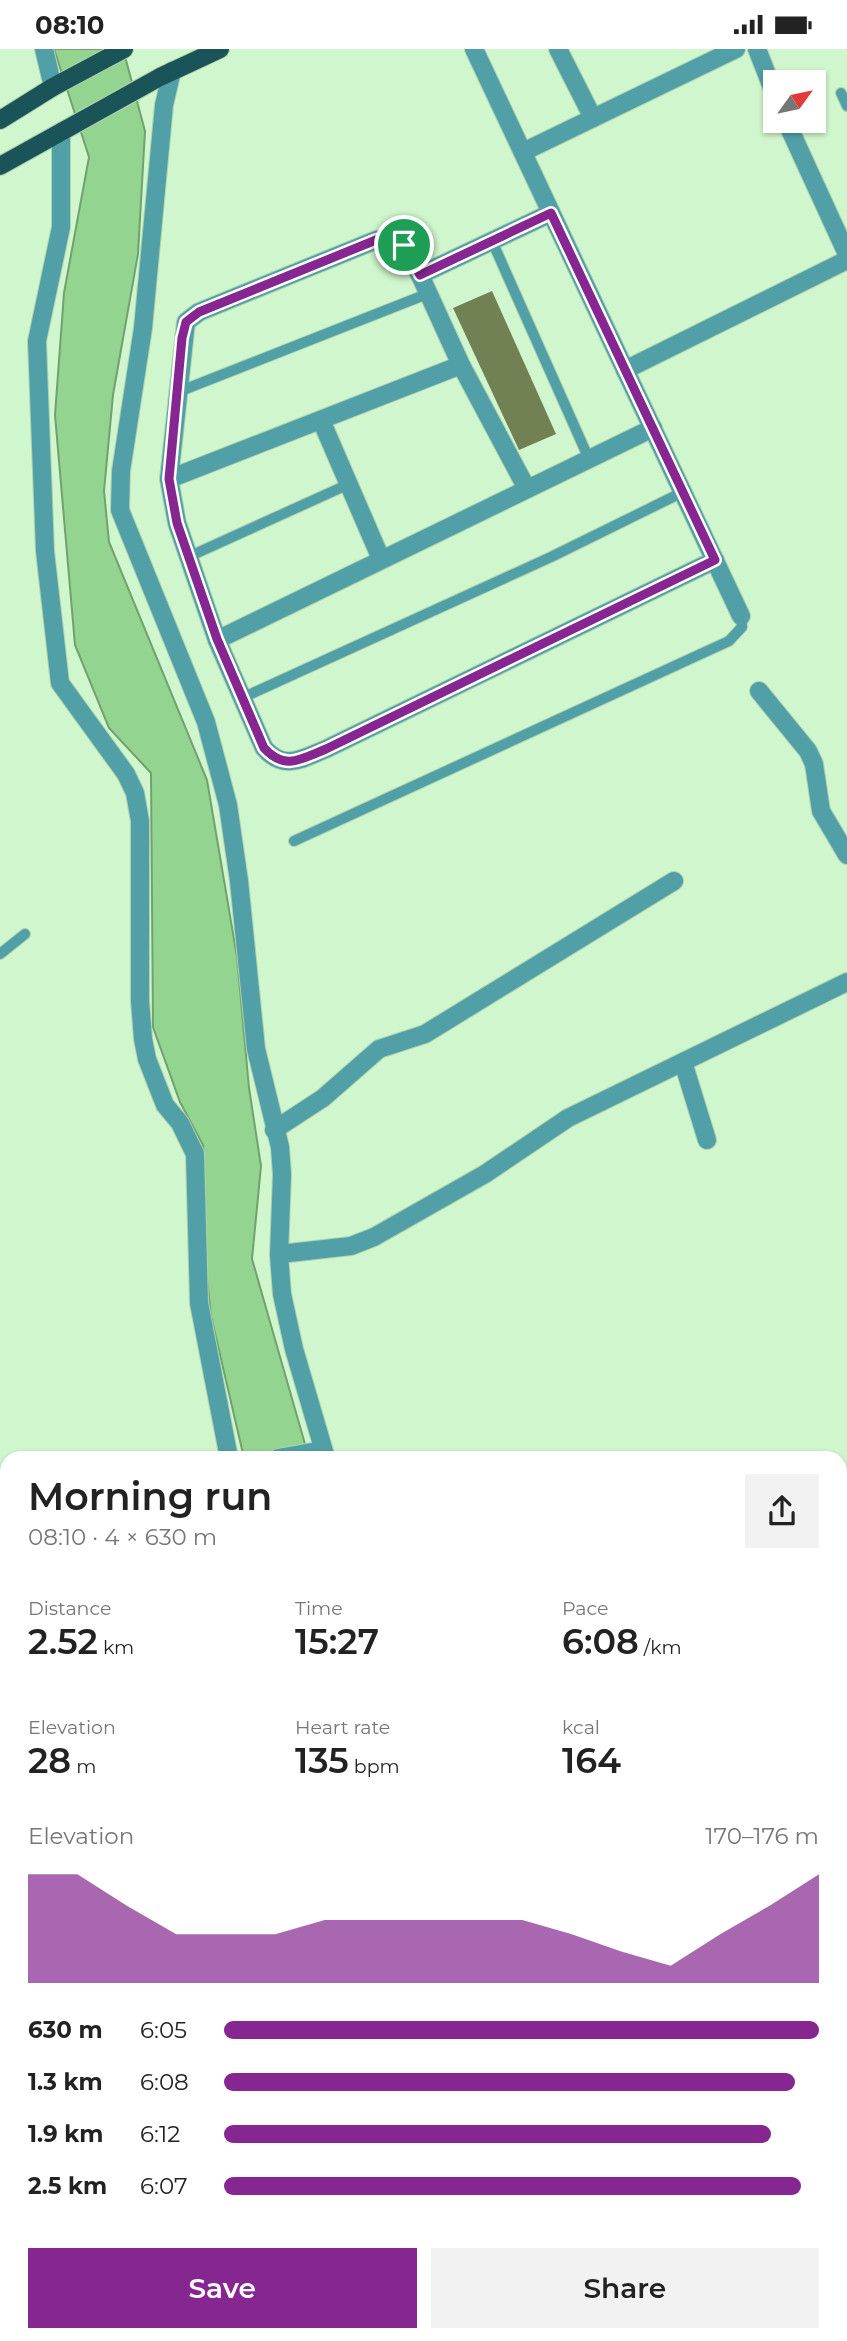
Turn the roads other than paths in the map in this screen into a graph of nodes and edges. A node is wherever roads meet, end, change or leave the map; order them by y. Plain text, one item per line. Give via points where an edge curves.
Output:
1 (44, 49) edge
2 (124, 49) edge
3 (220, 49) edge
4 (474, 49) edge
5 (736, 49) edge
6 (757, 49) edge
7 (560, 50) edge
8 (765, 70) edge
9 (166, 74) junction
10 (58, 84) junction
11 (841, 93) dead end
12 (847, 106) edge
13 (593, 118) junction
14 (0, 120) edge
15 (68, 128) junction
16 (792, 133) edge
17 (523, 152) junction
18 (0, 166) edge
19 (551, 213) junction
20 (492, 241) junction
21 (847, 254) edge
22 (847, 260) edge
23 (420, 275) junction
24 (427, 294) junction
25 (461, 365) junction
26 (625, 369) junction
27 (178, 392) junction
28 (321, 421) junction
29 (653, 428) junction
30 (589, 459) junction
31 (169, 479) junction
32 (349, 484) junction
33 (527, 489) junction
34 (683, 492) junction
35 (188, 557) junction
36 (381, 559) junction
37 (715, 560) junction
38 (741, 616) joint
39 (217, 639) junction
40 (759, 691) dead end
41 (242, 698) junction
42 (293, 841) dead end
43 (847, 855) edge
44 (674, 881) dead end
45 (25, 934) dead end
46 (0, 954) edge
47 (847, 982) edge
48 (682, 1062) junction
49 (274, 1131) junction
50 (707, 1140) dead end
51 (279, 1254) junction
52 (228, 1451) edge
53 (319, 1451) edge

1 - 10 street
2 - 10 main road
3 - 9 main road
4 - 17 street
5 - 13 street
6 - 8 street
7 - 13 street
9 - 15 main road
9 - 49 street via 143,328 121,471 120,510 218,760 235,844 256,1049
10 - 14 main road
11 - 12 lane
13 - 17 street
15 - 18 main road
15 - 52 street via 61,227 37,341 45,551 60,683 113,753 135,793 141,821 143,1039 165,1105 195,1154 197,1292
16 - 21 street
17 - 19 street
19 - 20 street
19 - 26 street
20 - 23 street
20 - 30 lane
22 - 26 street
23 - 24 street
23 - 27 street via 404,245 392,237 199,312 186,322
24 - 25 street
24 - 27 lane
25 - 28 street
25 - 33 street
26 - 29 street
27 - 31 street
28 - 31 street
28 - 32 street
29 - 30 street
29 - 34 street
30 - 33 street
31 - 35 street
32 - 35 lane
32 - 36 street
33 - 36 street
34 - 37 street
34 - 41 lane
35 - 39 street
36 - 39 street
37 - 38 street
37 - 41 street via 296,760 274,759 264,748
38 - 42 lane via 742,627 729,641
39 - 41 street
40 - 43 street via 808,751 821,811
44 - 49 street via 425,1034 379,1049 323,1098
45 - 46 lane
47 - 48 street
48 - 50 street
48 - 51 street via 568,1118 485,1174 374,1237 351,1246
49 - 51 street via 282,1174
51 - 53 street via 282,1294

